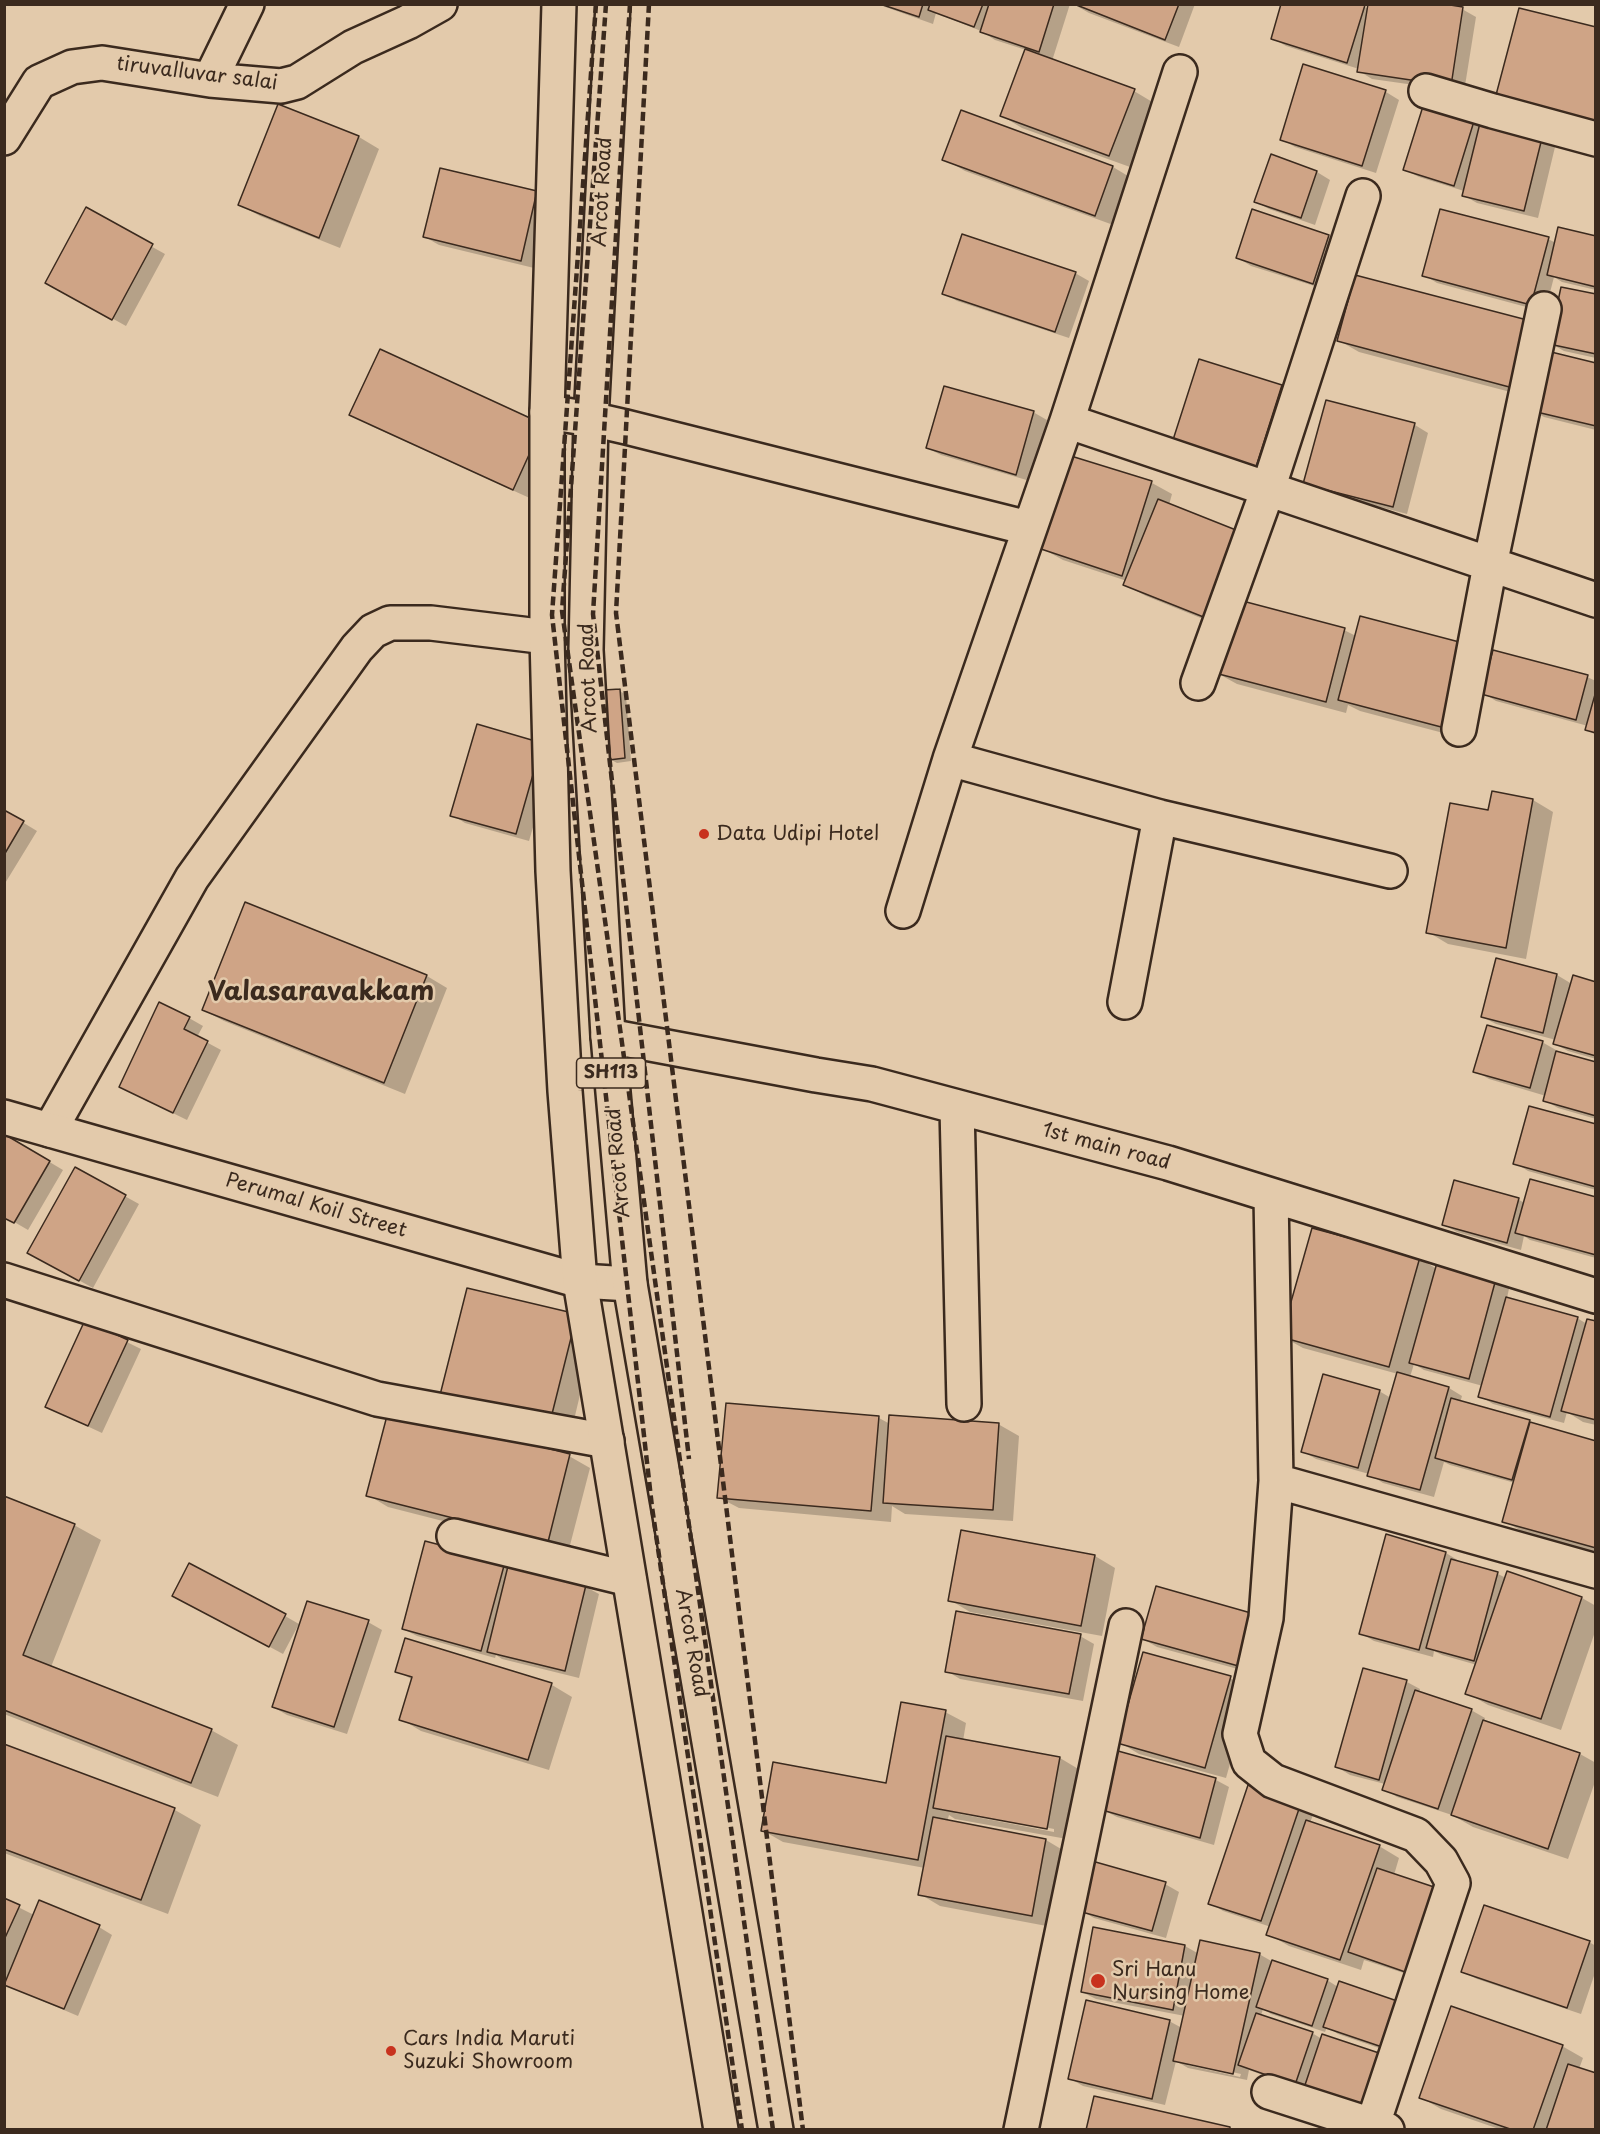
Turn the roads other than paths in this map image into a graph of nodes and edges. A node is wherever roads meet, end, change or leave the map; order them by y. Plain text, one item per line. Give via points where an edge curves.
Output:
1 (247, 4) edge
2 (440, 4) edge
3 (559, 4) edge
4 (613, 4) edge
5 (1180, 72) dead end
6 (210, 80) junction
7 (1426, 91) dead end
8 (4, 138) edge
9 (1596, 139) edge
10 (1363, 196) dead end
11 (1544, 309) dead end
12 (547, 412) junction
13 (591, 419) junction
14 (1067, 421) junction
15 (1268, 489) junction
16 (1028, 528) junction
17 (1490, 565) junction
18 (1596, 600) edge
19 (547, 637) junction
20 (1198, 682) dead end
21 (1459, 729) dead end
22 (950, 759) junction
23 (1160, 817) junction
24 (1390, 871) dead end
25 (903, 911) dead end
26 (1125, 1002) dead end
27 (608, 1036) junction
28 (957, 1107) junction
29 (4, 1117) edge
30 (50, 1130) junction
31 (1271, 1195) junction
32 (4, 1280) edge
33 (580, 1281) junction
34 (630, 1284) junction
35 (1596, 1296) edge
36 (964, 1404) dead end
37 (607, 1441) junction
38 (663, 1479) junction
39 (1276, 1481) junction
40 (615, 1491) junction
41 (454, 1536) dead end
42 (1596, 1571) edge
43 (629, 1579) junction
44 (1126, 1626) dead end
45 (1269, 2092) dead end
46 (1376, 2128) edge
47 (721, 2130) edge
48 (776, 2130) edge
49 (1021, 2130) edge

1 - 6 street
2 - 6 street, tiruvalluvar salai via 353,47 297,82 281,86
3 - 12 street, Arcot Road / SH113
4 - 13 street, Arcot Road / SH113
5 - 14 street
6 - 8 street, tiruvalluvar salai via 102,63 72,67 39,82
7 - 9 street
10 - 15 street
11 - 17 street
12 - 13 street
12 - 19 street, Arcot Road / SH113
13 - 16 street
13 - 27 street, Arcot Road / SH113 via 586,650
14 - 15 street
14 - 16 street
15 - 17 street
15 - 20 street
16 - 22 street
17 - 18 street
17 - 21 street
19 - 30 street via 431,623 390,622 373,631 192,878
19 - 33 street, Arcot Road / SH113 via 561,1044
22 - 23 street
22 - 25 street
23 - 24 street
23 - 26 street
27 - 28 street, 1st main road via 872,1084
27 - 34 street, Arcot Road / SH113
28 - 31 street, 1st main road via 1168,1163
28 - 36 street
29 - 30 street, Perumal Koil Street
30 - 33 street, Perumal Koil Street
31 - 35 street, 1st main road
31 - 39 street
32 - 37 street via 377,1399
33 - 34 street, Perumal Koil Street
33 - 37 street, Arcot Road / SH113
34 - 38 street, Arcot Road / SH113
37 - 40 street, Arcot Road / SH113
38 - 40 street
38 - 48 street, Arcot Road / SH113
39 - 42 street
39 - 46 street via 1266,1618 1240,1734 1249,1762 1273,1781 1416,1835 1441,1861 1452,1883
40 - 43 street, Arcot Road / SH113
41 - 43 street
43 - 47 street, Arcot Road / SH113
44 - 49 street
45 - 46 street

